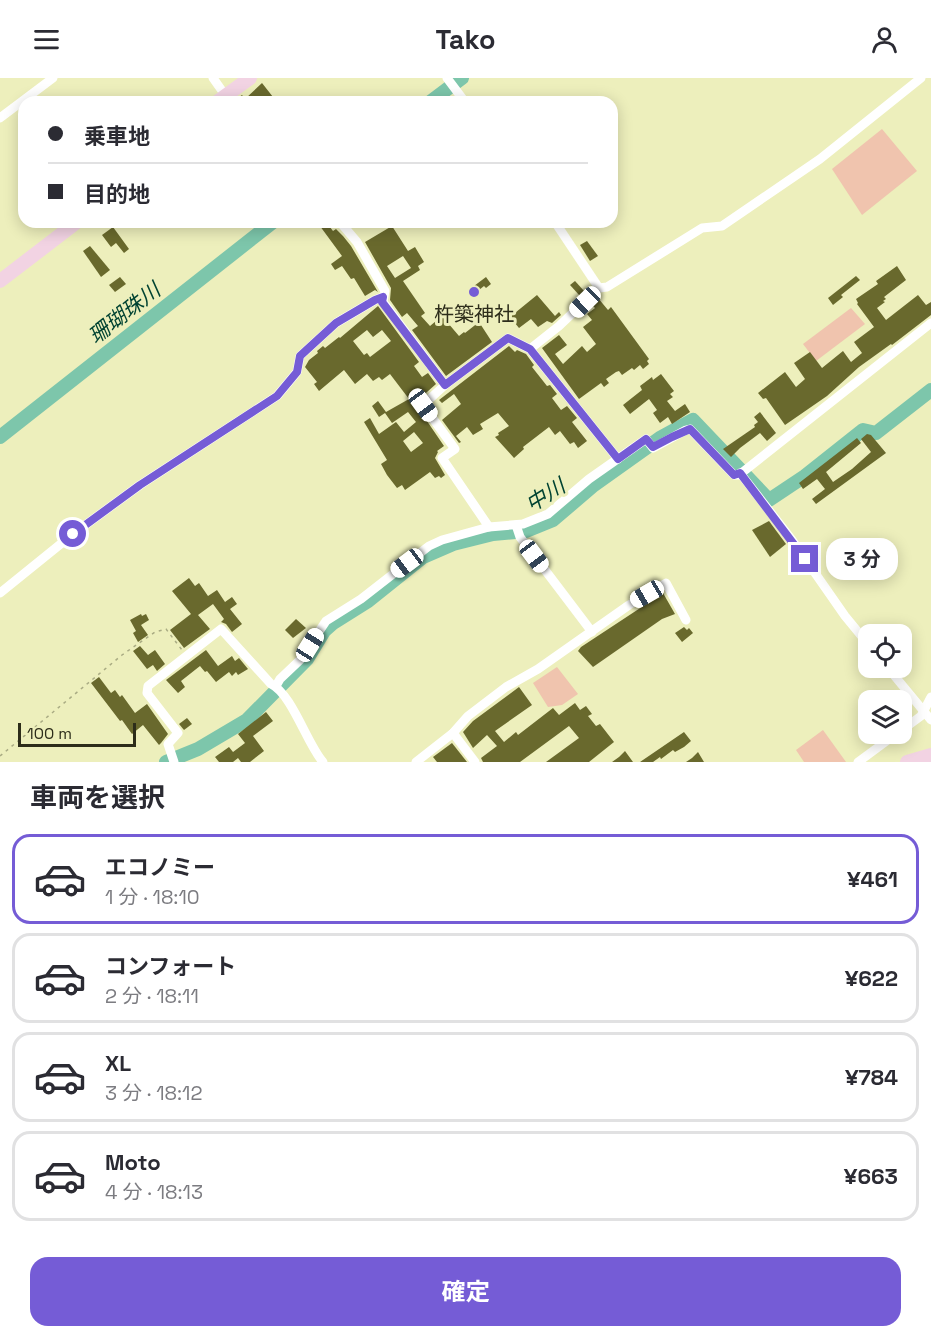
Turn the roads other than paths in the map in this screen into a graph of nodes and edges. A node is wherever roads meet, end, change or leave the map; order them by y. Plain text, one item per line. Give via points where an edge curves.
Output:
1 (53, 78) edge
2 (213, 78) edge
3 (250, 78) edge
4 (447, 78) edge
5 (921, 78) edge
6 (29, 96) edge
7 (223, 96) edge
8 (230, 96) edge
9 (460, 96) edge
10 (18, 104) edge
11 (0, 117) edge
12 (69, 228) edge
13 (345, 228) edge
14 (559, 228) edge
15 (0, 281) edge
16 (599, 288) junction
17 (383, 297) junction
18 (931, 323) edge
19 (530, 349) junction
20 (445, 385) junction
21 (618, 459) junction
22 (740, 473) junction
23 (516, 525) junction
24 (489, 527) junction
25 (0, 593) edge
26 (686, 620) dead end
27 (591, 632) junction
28 (858, 632) edge
29 (897, 678) edge
30 (276, 686) junction
31 (931, 698) edge
32 (924, 710) junction
33 (931, 720) edge
34 (912, 723) edge
35 (453, 733) junction
36 (882, 744) edge
37 (931, 755) edge
38 (320, 761) edge
39 (174, 762) edge
40 (416, 762) edge
41 (475, 762) edge
42 (858, 762) edge
43 (907, 762) edge

1 - 6 street
2 - 7 street
3 - 8 street
4 - 9 street
5 - 16 street via 820,159 722,226 702,228 607,287
10 - 11 street
12 - 15 street
13 - 17 street via 385,291
14 - 16 street
16 - 19 street
17 - 20 street via 382,302
17 - 25 street via 336,323 300,356 297,372 277,396 140,485
18 - 22 street
19 - 20 street via 508,338
19 - 21 street
20 - 24 street via 423,405 454,449 442,458
21 - 22 street via 646,439 653,447 690,429 734,475
21 - 23 street via 548,514
22 - 28 street
23 - 24 street
23 - 27 street via 520,537
24 - 30 street via 429,546 326,621 300,660
26 - 27 street via 666,583
27 - 35 street via 506,687 468,716
29 - 32 street
30 - 38 street
30 - 39 street via 221,629 148,686 147,693 178,733 168,744
31 - 32 street
32 - 33 street
32 - 34 street
35 - 40 street
35 - 41 street
36 - 42 street
37 - 43 street

